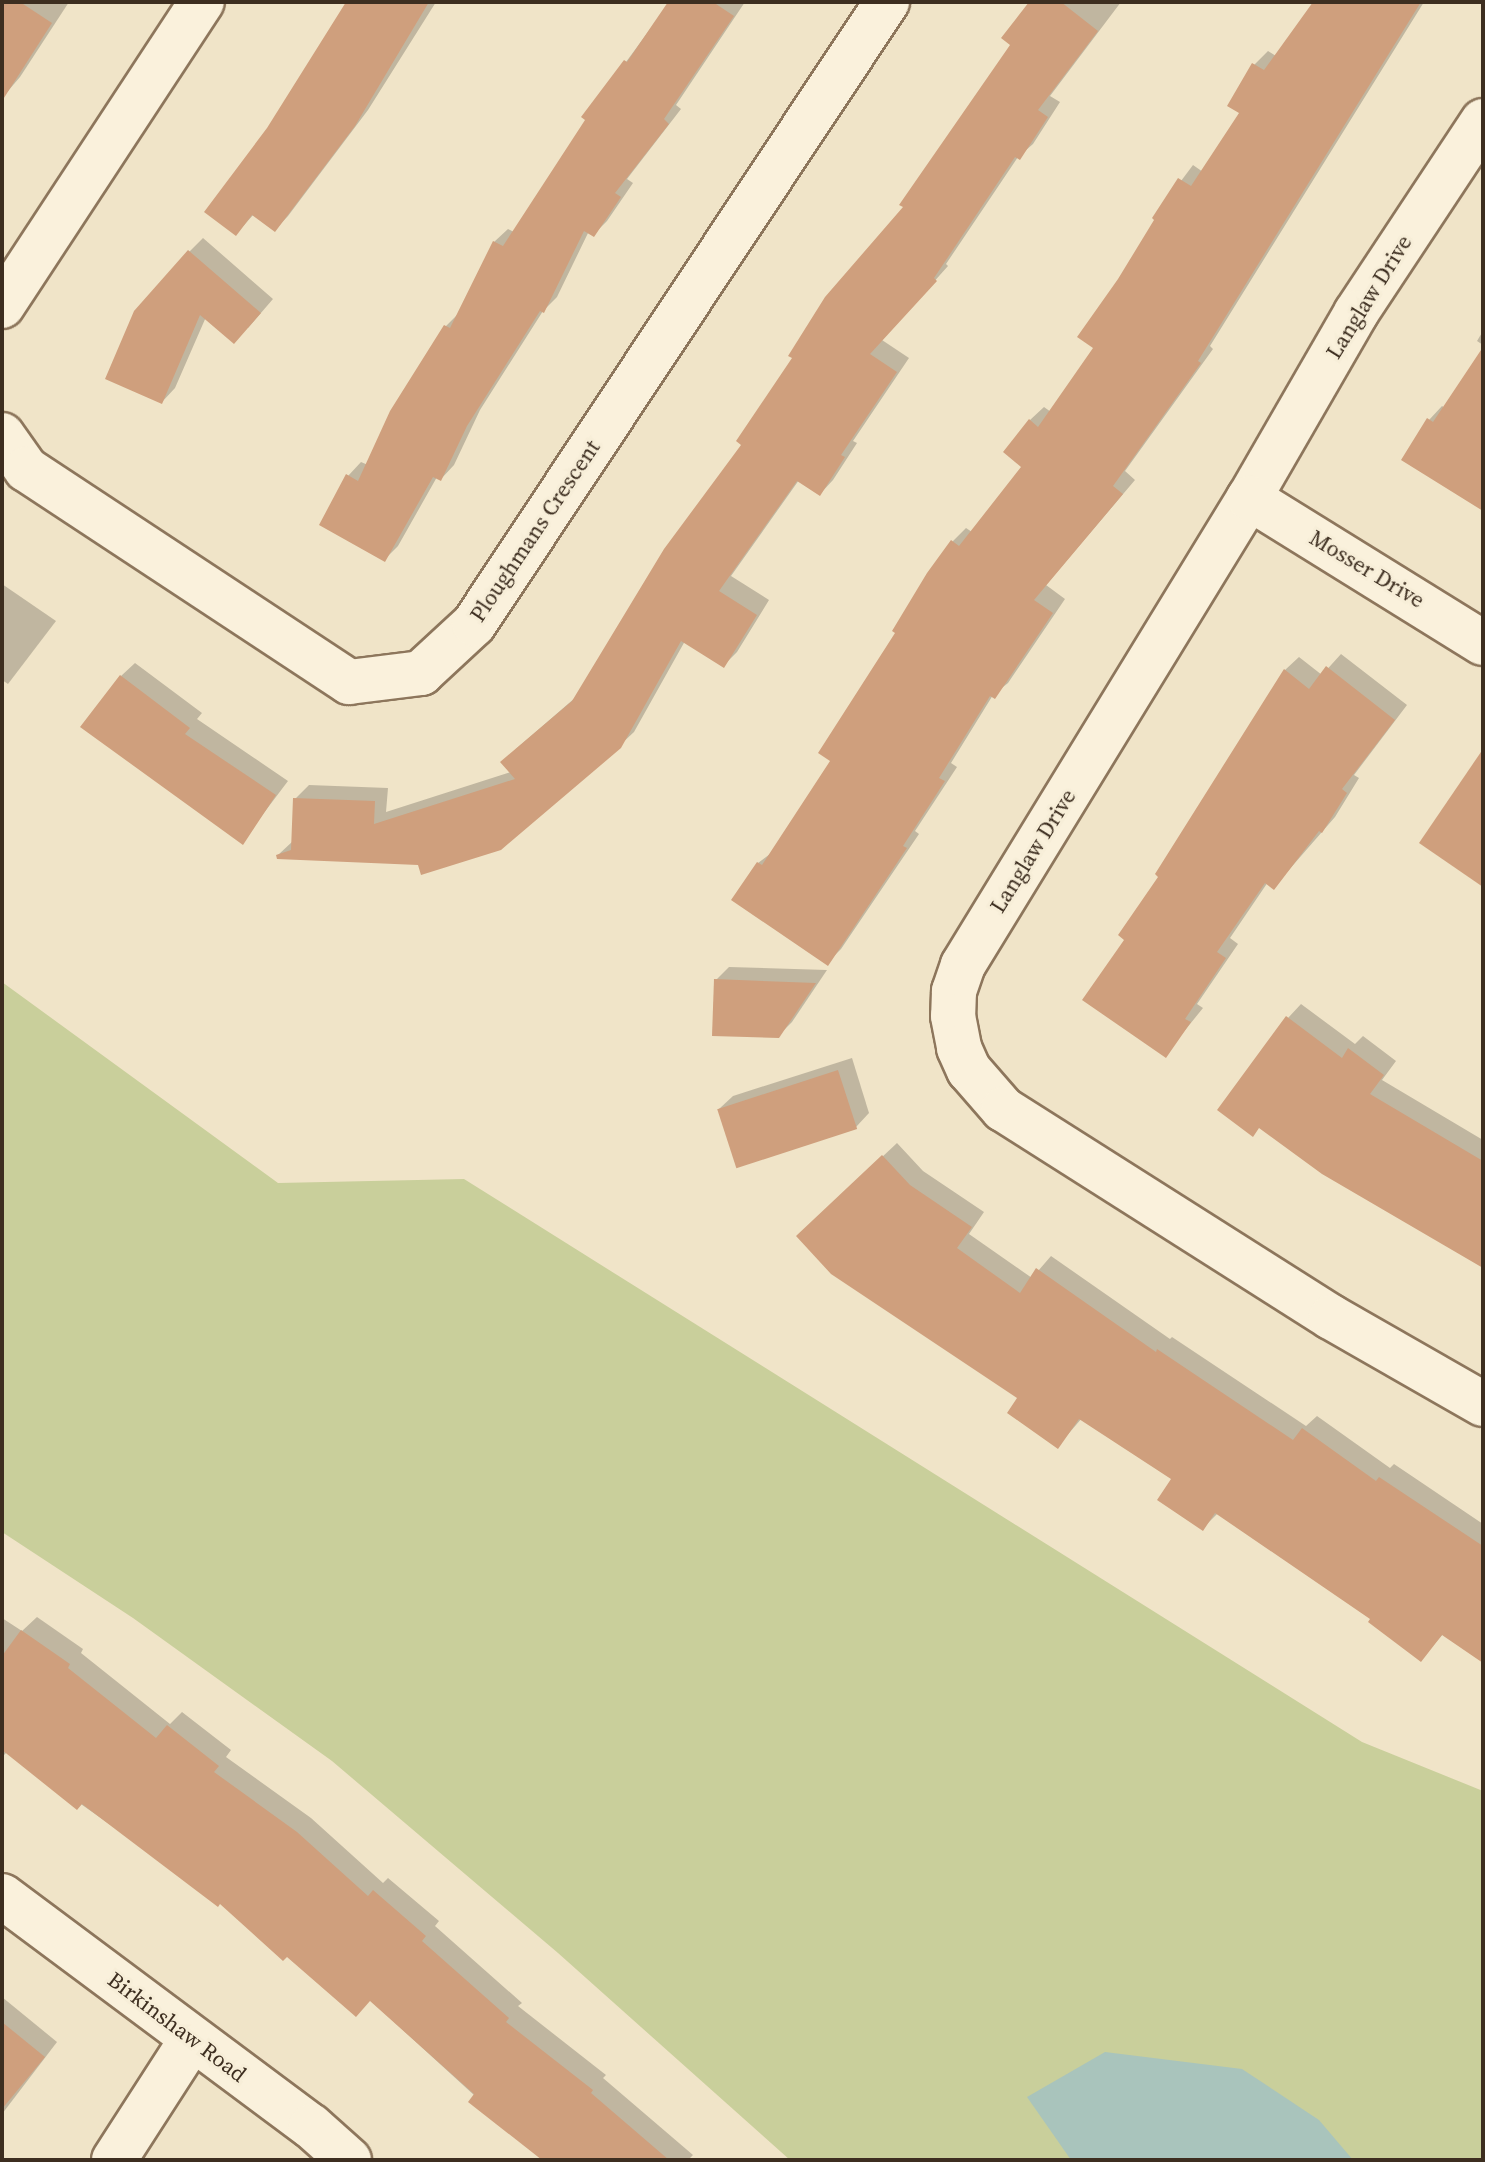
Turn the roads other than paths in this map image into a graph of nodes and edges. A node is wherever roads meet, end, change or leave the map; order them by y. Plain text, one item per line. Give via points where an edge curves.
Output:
1 (202, 2) edge
2 (887, 2) edge
3 (1483, 121) edge
4 (2, 306) edge
5 (2, 435) edge
6 (1249, 498) junction
7 (1483, 643) edge
8 (1483, 1404) edge
9 (2, 1896) edge
10 (192, 2039) junction
11 (114, 2160) edge
12 (349, 2160) edge

1 - 4 street
2 - 5 street, Ploughmans Crescent via 474,624 421,673 349,682 26,469
3 - 6 street, Langlaw Drive via 1356,313
6 - 7 street, Mosser Drive
6 - 8 street, Langlaw Drive via 963,965 954,991 959,1048 969,1070 1003,1109 1331,1317
9 - 10 street, Birkinshaw Road
10 - 11 street
10 - 12 street, Birkinshaw Road

